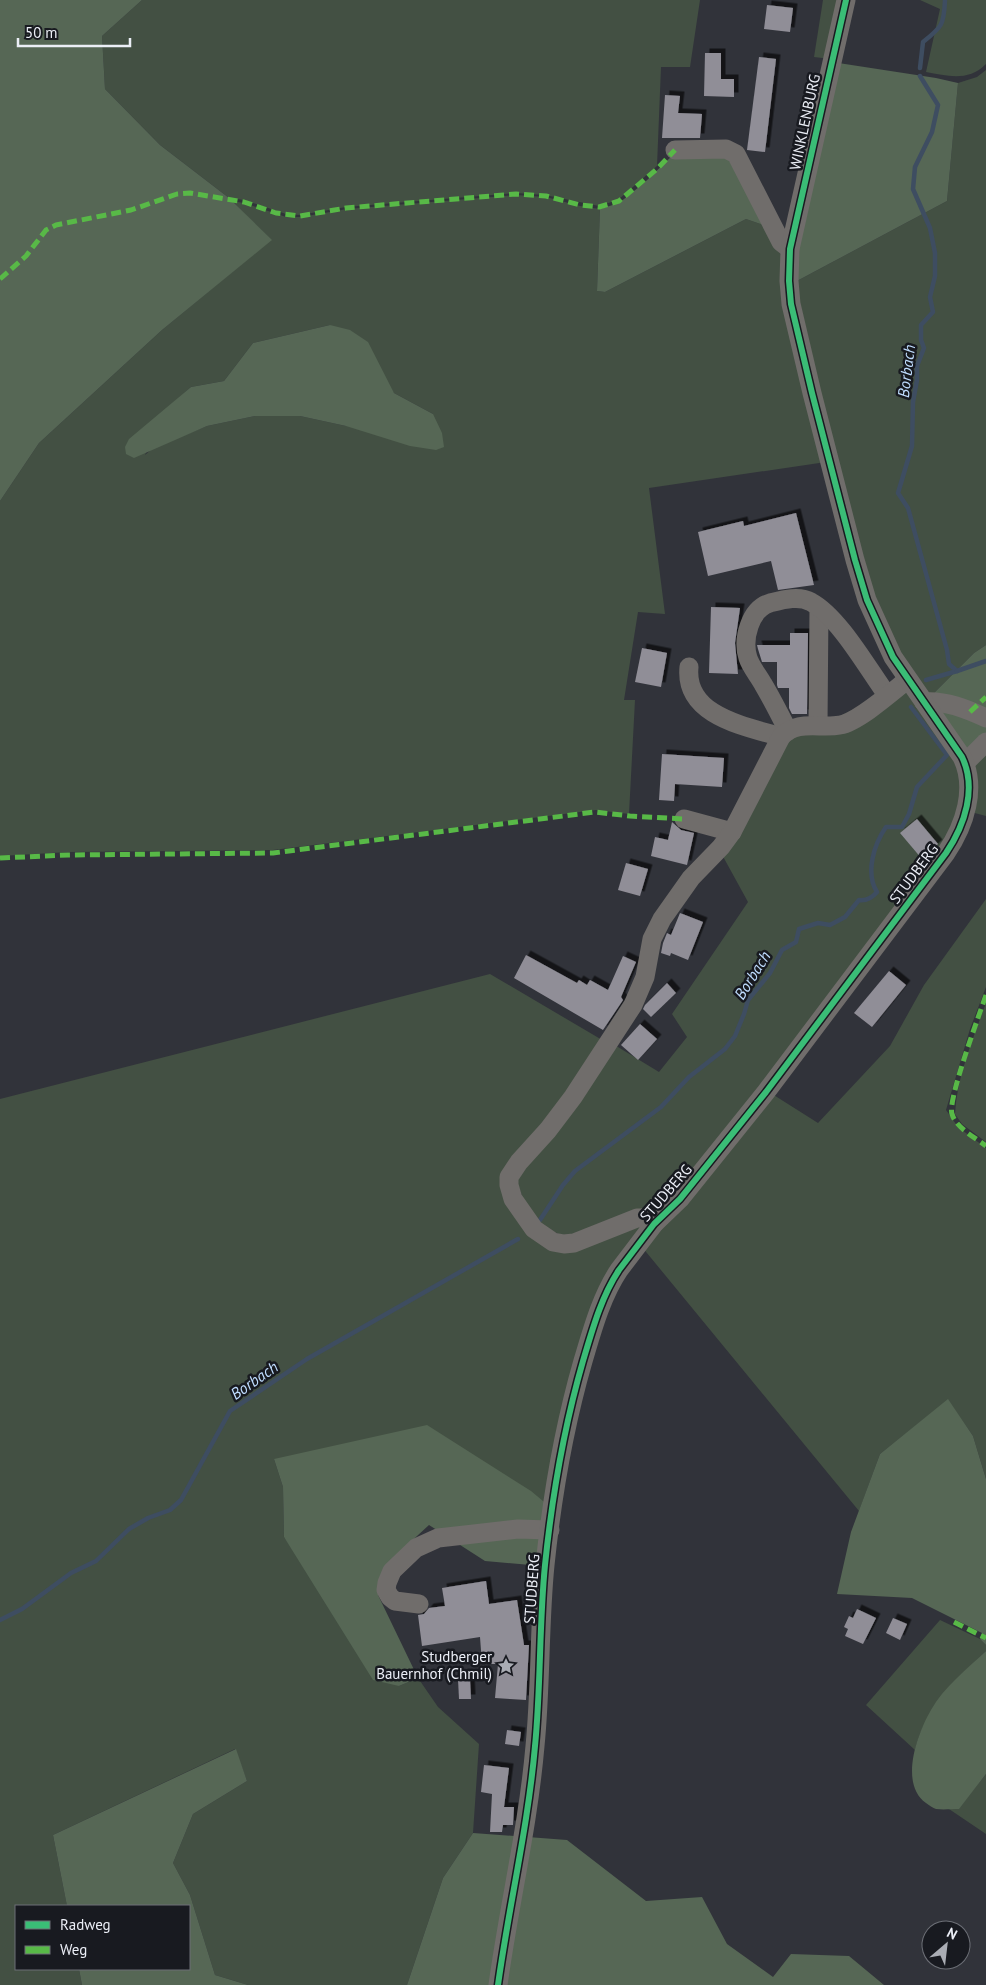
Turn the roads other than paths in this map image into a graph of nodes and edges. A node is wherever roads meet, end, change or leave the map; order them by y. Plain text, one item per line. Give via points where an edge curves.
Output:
1 (846, 0) edge
2 (675, 150) dead end
3 (790, 249) junction
4 (820, 608) junction
5 (689, 667) dead end
6 (907, 680) junction
7 (887, 695) junction
8 (924, 702) junction
9 (986, 718) edge
10 (818, 725) junction
11 (785, 734) junction
12 (986, 742) edge
13 (965, 763) junction
14 (684, 818) dead end
15 (732, 832) junction
16 (654, 1224) junction
17 (550, 1530) junction
18 (419, 1604) dead end
19 (498, 1985) edge

1 - 3 street, WINKLENBURG
2 - 3 street via 726,149 736,154 781,242
3 - 6 street, WINKLENBURG via 791,304 855,560 879,630
4 - 7 street via 851,644
4 - 10 street
4 - 11 street via 801,599 768,604 756,611 749,631 746,645 748,660
5 - 11 street via 691,690 708,709 724,719
6 - 7 street
6 - 8 street, STUDBERG
7 - 10 street via 847,723
8 - 9 street via 948,704
8 - 13 street, STUDBERG
10 - 11 street via 798,727
11 - 15 street, STUDBERG
12 - 13 street
13 - 16 street, STUDBERG via 968,801 951,845 766,1092 680,1200
14 - 15 street
15 - 16 street, STUDBERG via 691,878 662,919 652,939 645,977 633,1006 560,1114 509,1177 510,1190 521,1212 534,1229 559,1244 574,1243 637,1218
16 - 17 street, STUDBERG via 614,1278 589,1343 565,1435
17 - 18 street via 518,1529 438,1538 416,1548 392,1571 386,1590 396,1601
17 - 19 street, STUDBERG via 535,1747

